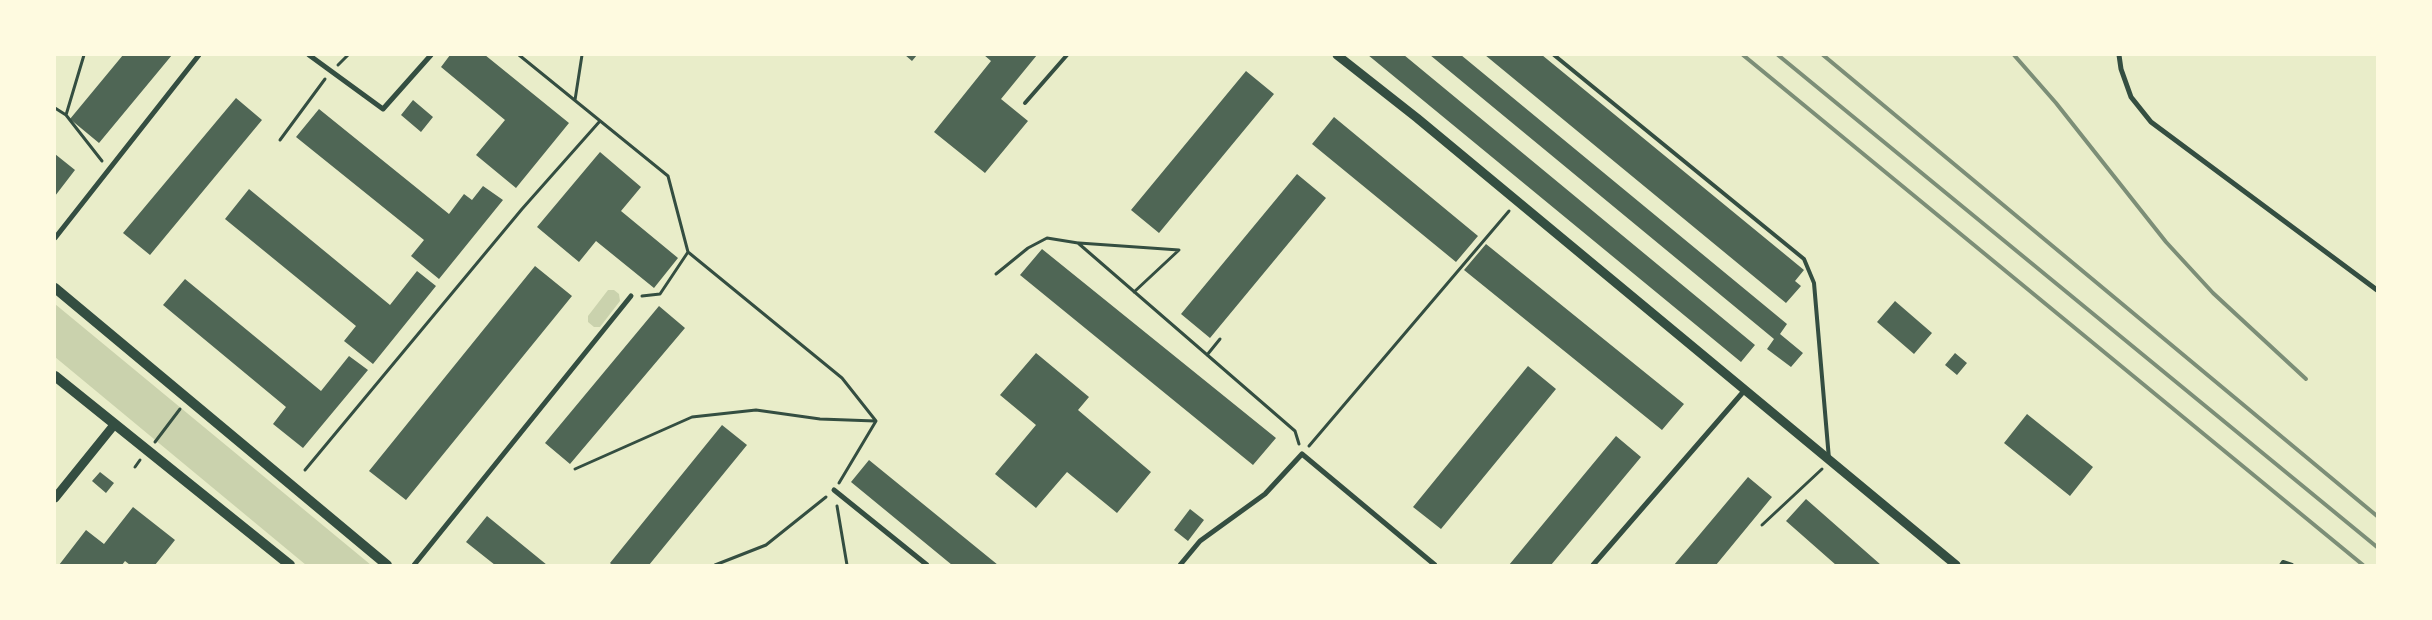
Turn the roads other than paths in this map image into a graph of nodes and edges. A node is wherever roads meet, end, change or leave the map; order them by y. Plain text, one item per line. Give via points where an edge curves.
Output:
1 (199, 55) edge
2 (309, 55) edge
3 (431, 55) edge
4 (1066, 55) edge
5 (1337, 55) edge
6 (1554, 55) edge
7 (2119, 55) edge
8 (1024, 103) dead end
9 (55, 238) edge
10 (55, 288) edge
11 (2377, 290) edge
12 (631, 296) road end
13 (55, 376) edge
14 (1744, 391) junction
15 (114, 425) junction
16 (1830, 462) junction
17 (834, 490) road end
18 (55, 498) edge
19 (290, 565) edge
20 (387, 565) edge
21 (414, 565) edge
22 (927, 565) edge
23 (1180, 565) edge
24 (1434, 565) edge
25 (1593, 565) edge
26 (1956, 565) edge
27 (2281, 565) edge
28 (2292, 565) edge

1 - 9 street
2 - 3 street via 383,110
4 - 8 lane
5 - 14 street
6 - 16 lane via 1804,259 1814,283
7 - 11 street via 2120,69 2131,97 2150,122
10 - 20 main road
12 - 21 street
13 - 15 main road
14 - 16 street
14 - 25 street
15 - 18 street
15 - 19 main road
16 - 26 street
17 - 22 street
23 - 24 street via 1200,541 1265,494 1302,454
27 - 28 lane via 2284,562

